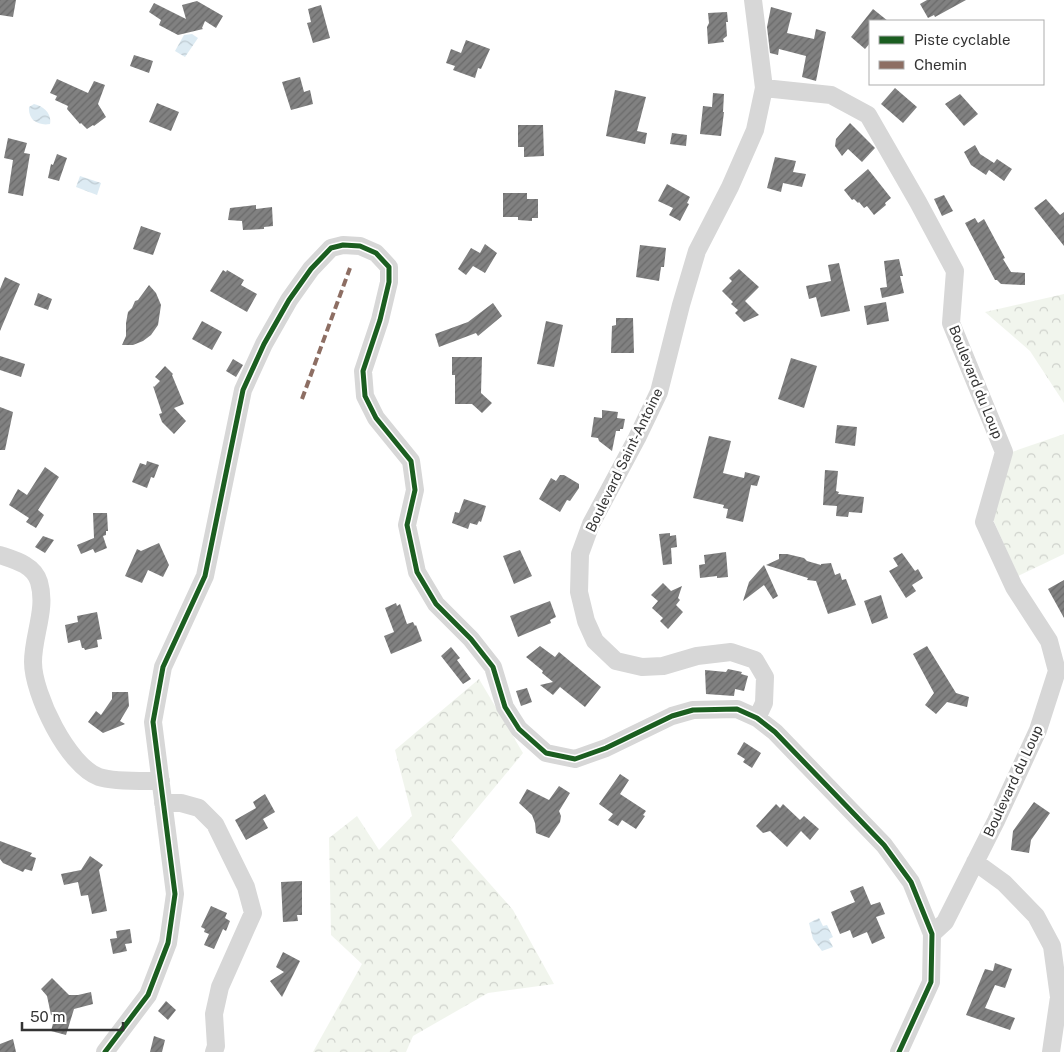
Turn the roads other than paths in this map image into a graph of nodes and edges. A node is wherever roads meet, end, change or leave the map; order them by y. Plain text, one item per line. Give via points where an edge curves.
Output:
1 (753, 0) edge
2 (764, 88) junction
3 (0, 554) edge
4 (757, 718) junction
5 (161, 781) junction
6 (163, 803) junction
7 (975, 862) junction
8 (932, 934) junction
9 (105, 1052) edge
10 (214, 1052) edge
11 (899, 1052) edge
12 (1051, 1052) edge

1 - 2 street, Boulevard Saint-Antoine
2 - 4 street, Boulevard Saint-Antoine via 755,130 697,251 659,392 582,547 579,592 595,641 616,661 642,667 663,666 697,656 731,652 755,660 765,677 764,703
2 - 7 street, Boulevard du Loup via 831,95 868,115 955,272 951,323 1004,452 984,522 1014,587 1049,641 1057,671 1038,730
3 - 5 street via 27,565 39,581 42,607 33,662 41,701 78,763 99,777
4 - 5 street via 737,709 693,710 672,716 606,748 575,759 546,753 519,729 505,707 493,667 436,604 418,572 407,525 415,490 411,461 376,418 365,396 363,371 380,320 389,282 389,267 376,253 360,246 343,245 331,248 289,300 243,390 204,576 163,667 153,722
4 - 8 street via 775,732 884,845 911,882
5 - 6 street
6 - 9 street via 176,894 168,943 148,995
6 - 10 street via 199,808 215,824 246,887 253,913 220,988 214,1014
7 - 8 street, Boulevard du Loup via 945,922
7 - 12 street via 1004,883 1036,916 1052,946 1059,997
8 - 11 street via 931,982

